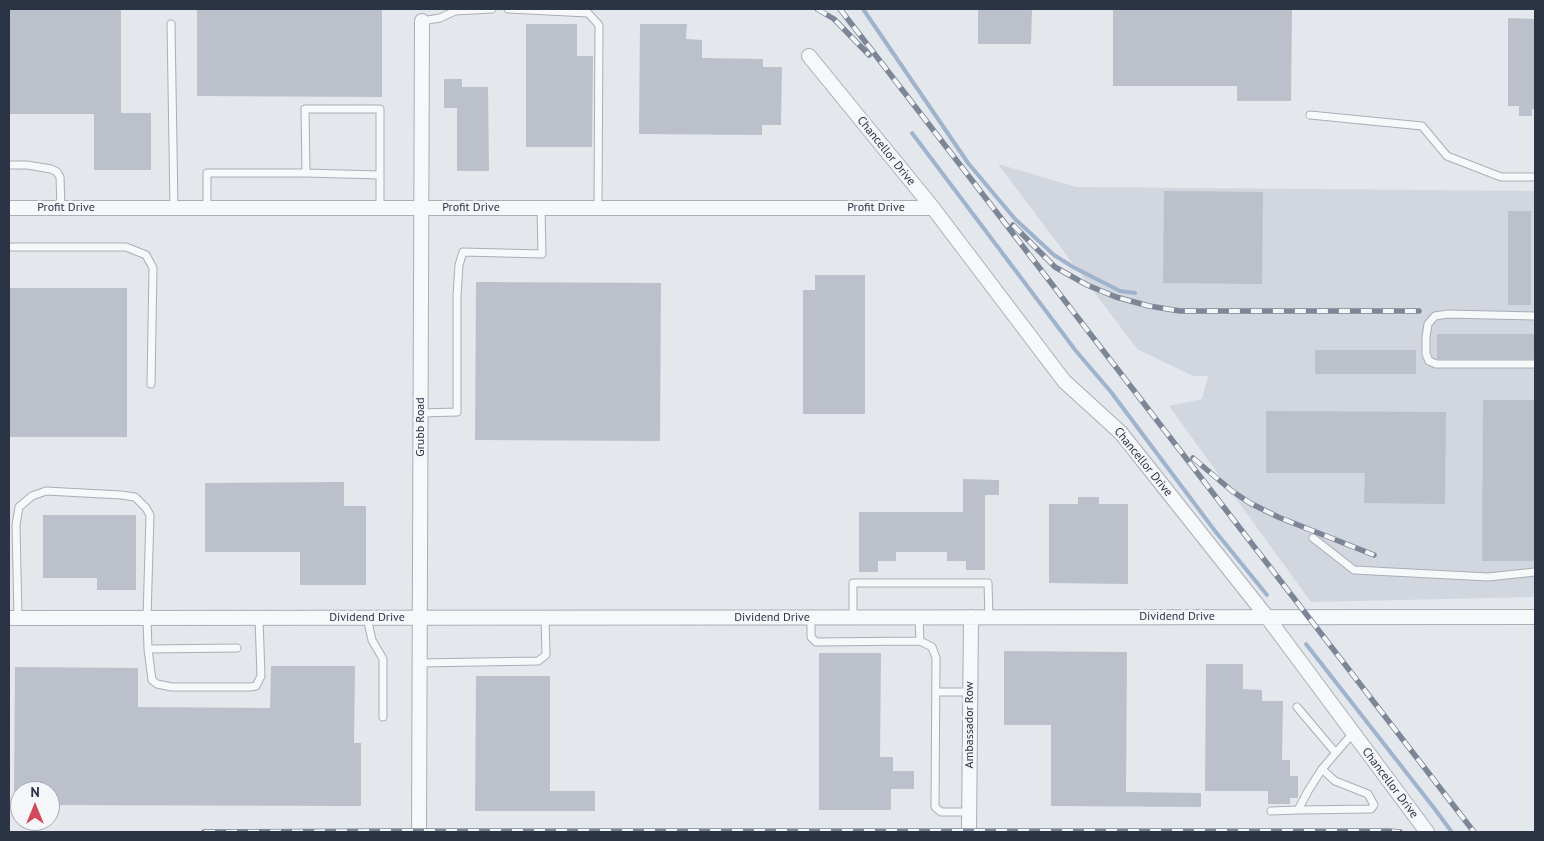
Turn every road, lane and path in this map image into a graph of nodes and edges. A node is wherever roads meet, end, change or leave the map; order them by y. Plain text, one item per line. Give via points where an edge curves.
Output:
1 (492, 9) edge
2 (508, 9) edge
3 (422, 21) joint
4 (171, 24) dead end
5 (809, 56) dead end
6 (1310, 115) dead end
7 (9, 165) edge
8 (306, 173) junction
9 (380, 176) junction
10 (1535, 178) edge
11 (9, 208) edge
12 (61, 208) junction
13 (174, 208) junction
14 (207, 208) junction
15 (380, 208) junction
16 (421, 208) junction
17 (541, 208) junction
18 (598, 208) junction
19 (932, 208) junction
20 (9, 247) edge
21 (1535, 316) edge
22 (1535, 364) edge
23 (151, 384) dead end
24 (421, 413) junction
25 (1313, 538) dead end
26 (1535, 572) edge
27 (853, 617) junction
28 (919, 617) junction
29 (971, 617) junction
30 (989, 617) junction
31 (1267, 617) junction
32 (1535, 617) edge
33 (13, 618) edge
34 (147, 618) junction
35 (259, 618) junction
36 (367, 618) junction
37 (420, 618) junction
38 (545, 618) junction
39 (811, 618) junction
40 (920, 641) junction
41 (237, 648) dead end
42 (148, 649) junction
43 (420, 662) junction
44 (936, 692) junction
45 (970, 692) junction
46 (1297, 706) dead end
47 (382, 717) dead end
48 (1353, 733) junction
49 (1335, 752) junction
50 (1322, 769) junction
51 (1298, 810) junction
52 (1271, 811) dead end
53 (969, 812) junction
54 (420, 832) edge
55 (969, 832) edge
56 (1427, 832) edge

1 - 3 lane via 455,11
2 - 18 lane via 588,13 599,25
3 - 16 street, Grubb Road
4 - 13 lane
5 - 19 street, Chancellor Drive
6 - 10 lane via 1422,126 1447,156 1501,177
7 - 12 lane via 27,165 57,172
8 - 9 lane
8 - 9 lane via 305,109 380,109
8 - 14 lane via 207,174
9 - 15 lane
11 - 12 street, Profit Drive
12 - 13 street, Profit Drive
13 - 14 street, Profit Drive
14 - 15 street, Profit Drive
15 - 16 street, Profit Drive
16 - 17 street, Profit Drive
16 - 24 street, Grubb Road
17 - 18 street, Profit Drive
17 - 24 lane via 542,254 463,252 457,296 457,412
18 - 19 street, Profit Drive
19 - 31 street, Chancellor Drive via 1064,382 1121,433
20 - 23 lane via 126,247 146,255 154,268
21 - 22 lane via 1434,316 1428,324 1426,336 1426,354 1429,361 1436,364
24 - 37 street, Grubb Road
25 - 26 lane via 1354,570 1488,577
27 - 28 street, Dividend Drive
27 - 30 lane via 853,583 988,583
27 - 39 street, Dividend Drive
28 - 29 street, Dividend Drive
28 - 40 lane
29 - 30 street, Dividend Drive
29 - 45 street, Ambassador Row
30 - 31 street, Dividend Drive
31 - 32 street, Dividend Drive
31 - 48 street, Chancellor Drive
33 - 34 street, Dividend Drive
33 - 34 lane via 19,507 32,496 46,491 135,497 146,508 150,515
34 - 35 street, Dividend Drive
34 - 42 lane
35 - 36 street, Dividend Drive
35 - 42 lane via 261,676 256,686 250,688 157,684 152,680
36 - 37 street, Dividend Drive
36 - 47 lane via 372,640 383,659
37 - 38 street, Dividend Drive
37 - 43 street, Grubb Road
38 - 39 street, Dividend Drive
38 - 43 lane via 546,655 538,661
39 - 40 lane via 811,637 816,642
40 - 44 lane via 932,647 936,658
41 - 42 lane
43 - 54 street, Grubb Road
44 - 45 lane
44 - 53 lane via 935,807 941,812
45 - 53 street, Ambassador Row
46 - 49 lane
48 - 49 lane
48 - 56 street, Chancellor Drive
49 - 50 lane
50 - 51 lane
50 - 51 lane via 1335,781 1368,794 1374,805 1371,809
51 - 52 lane
53 - 55 street, Ambassador Row

